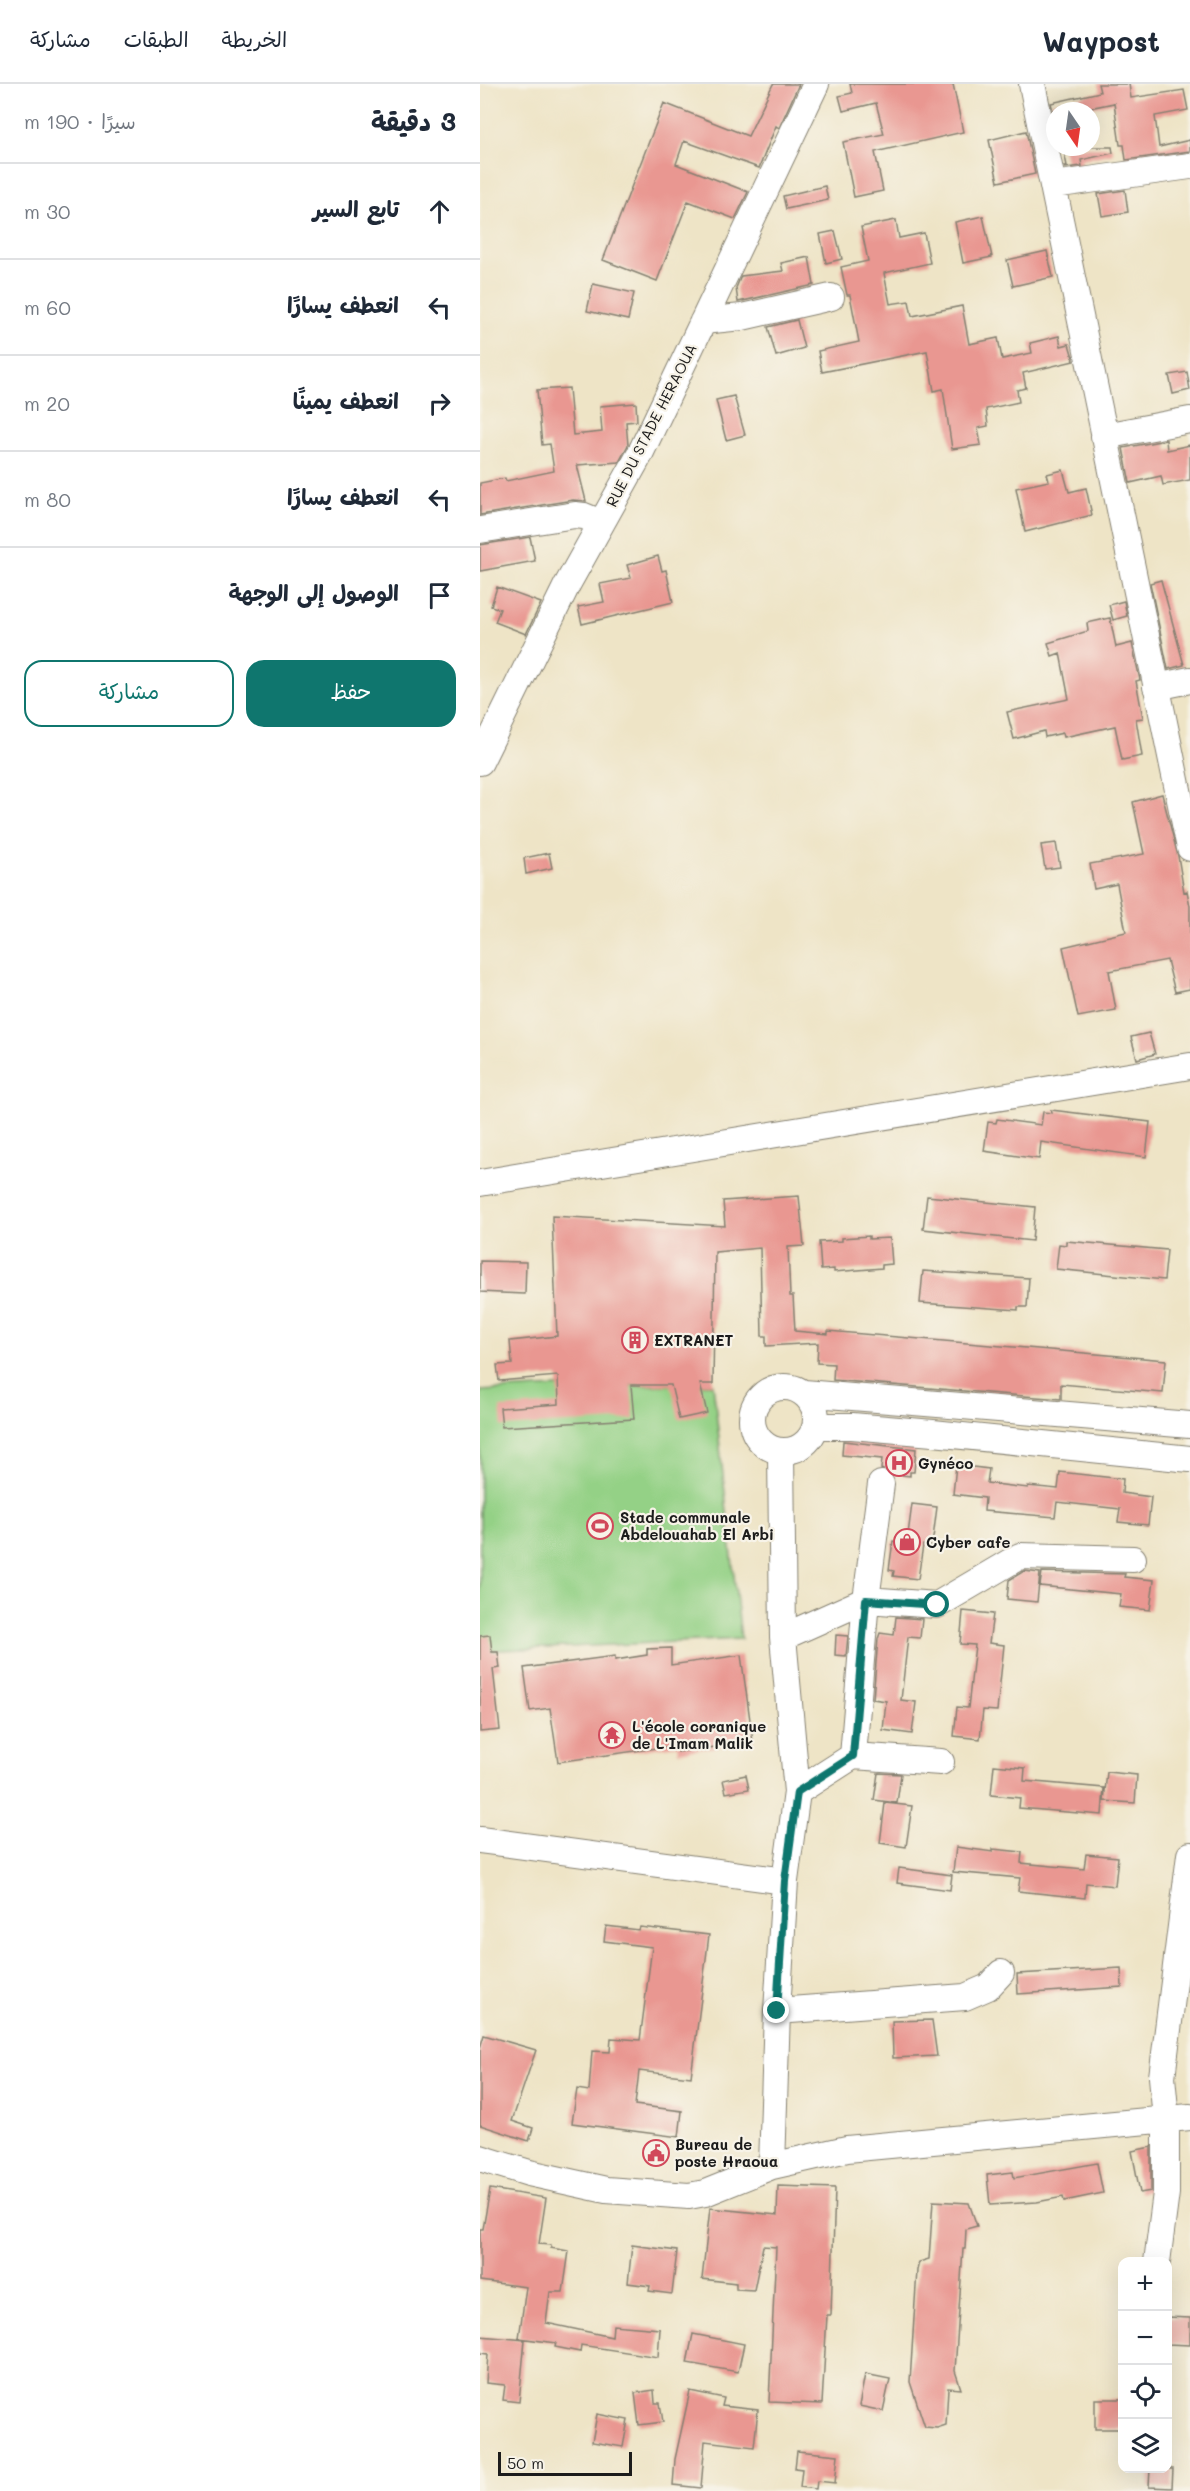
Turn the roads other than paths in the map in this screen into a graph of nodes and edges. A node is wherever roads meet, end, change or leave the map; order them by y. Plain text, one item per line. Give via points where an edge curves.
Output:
1 (816, 84) edge
2 (1032, 84) edge
3 (1190, 166) edge
4 (1053, 185) junction
5 (831, 297) dead end
6 (703, 321) junction
7 (1190, 420) edge
8 (1104, 436) junction
9 (601, 523) junction
10 (480, 530) edge
11 (1190, 680) edge
12 (1156, 687) junction
13 (480, 762) edge
14 (1190, 848) edge
15 (1190, 1066) edge
16 (480, 1183) edge
17 (804, 1393) junction
18 (1190, 1425) edge
19 (816, 1426) junction
20 (781, 1451) junction
21 (1190, 1460) edge
22 (881, 1484) dead end
23 (1133, 1558) dead end
24 (866, 1600) junction
25 (783, 1637) junction
26 (853, 1756) junction
27 (941, 1762) dead end
28 (797, 1792) junction
29 (480, 1840) edge
30 (1190, 1855) edge
31 (785, 1881) junction
32 (1001, 1973) dead end
33 (777, 2011) junction
34 (1178, 2118) edge
35 (480, 2157) edge
36 (772, 2166) junction
37 (1158, 2257) edge

1 - 6 street, RUE DU STADE HERAOUA
2 - 4 street
3 - 4 street
4 - 8 street
5 - 6 street via 742,317
6 - 9 street, RUE DU STADE HERAOUA via 639,456
7 - 8 street
8 - 12 street
9 - 10 street via 574,516
9 - 13 street, RUE DU STADE HERAOUA
11 - 12 street
12 - 14 street
15 - 16 street
17 - 18 street
17 - 19 street via 815,1408
17 - 20 street via 778,1387 756,1402 752,1420 758,1438
19 - 20 street via 799,1448
19 - 21 street via 933,1433
20 - 25 street
22 - 24 street
23 - 24 street via 1020,1556 937,1605
24 - 25 street
24 - 26 street
25 - 28 street
26 - 27 street
26 - 28 street
28 - 31 street
29 - 31 street
30 - 34 street via 1162,2077
31 - 33 street
32 - 33 street via 988,1987 965,1997
33 - 36 street
34 - 36 street via 847,2149
34 - 37 street
35 - 36 street via 529,2173 606,2190 668,2196 705,2193

